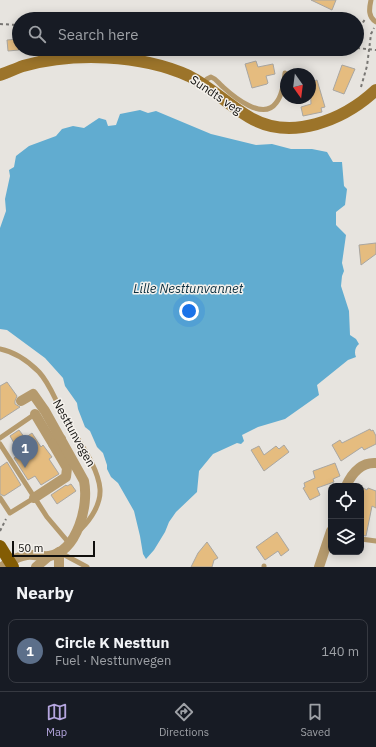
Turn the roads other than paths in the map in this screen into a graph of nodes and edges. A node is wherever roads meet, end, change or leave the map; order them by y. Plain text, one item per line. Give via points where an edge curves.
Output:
1 (371, 0) edge
2 (376, 23) edge
3 (0, 75) edge
4 (203, 84) junction
5 (376, 90) edge
6 (280, 94) edge
7 (0, 349) edge
8 (21, 401) dead end
9 (35, 414) joint
10 (0, 438) edge
11 (57, 441) junction
12 (0, 444) edge
13 (376, 463) edge
14 (348, 483) edge
15 (0, 498) edge
16 (34, 498) junction
17 (364, 539) edge
18 (72, 540) junction
19 (376, 541) edge
20 (328, 542) edge
21 (0, 546) edge
22 (59, 552) junction
23 (49, 556) junction
24 (8, 565) edge
25 (36, 567) edge
26 (59, 567) edge
27 (87, 567) edge
28 (319, 567) edge

1 - 2 lane via 369,14
3 - 4 street, Sundts veg via 23,66 52,61 111,58 144,62 173,70
4 - 5 street, Sundts veg via 250,118 264,124 296,128 313,126 341,114 357,106
4 - 6 lane via 207,79 215,78 238,99 253,108 264,110 277,102
7 - 18 lane, Nesttunvegen via 25,359 40,373 95,472 100,488 98,503
8 - 11 street via 33,394 45,411
9 - 10 lane
9 - 11 street
11 - 16 street via 68,468 66,477
11 - 18 street via 80,471 86,491 80,521
12 - 16 lane
13 - 14 street via 362,466 355,471
15 - 16 lane via 10,513
16 - 18 lane via 47,517
17 - 19 lane
18 - 22 street
20 - 28 street
21 - 24 main road
22 - 23 street
22 - 26 street
22 - 27 lane
23 - 24 street via 27,555
23 - 25 street

